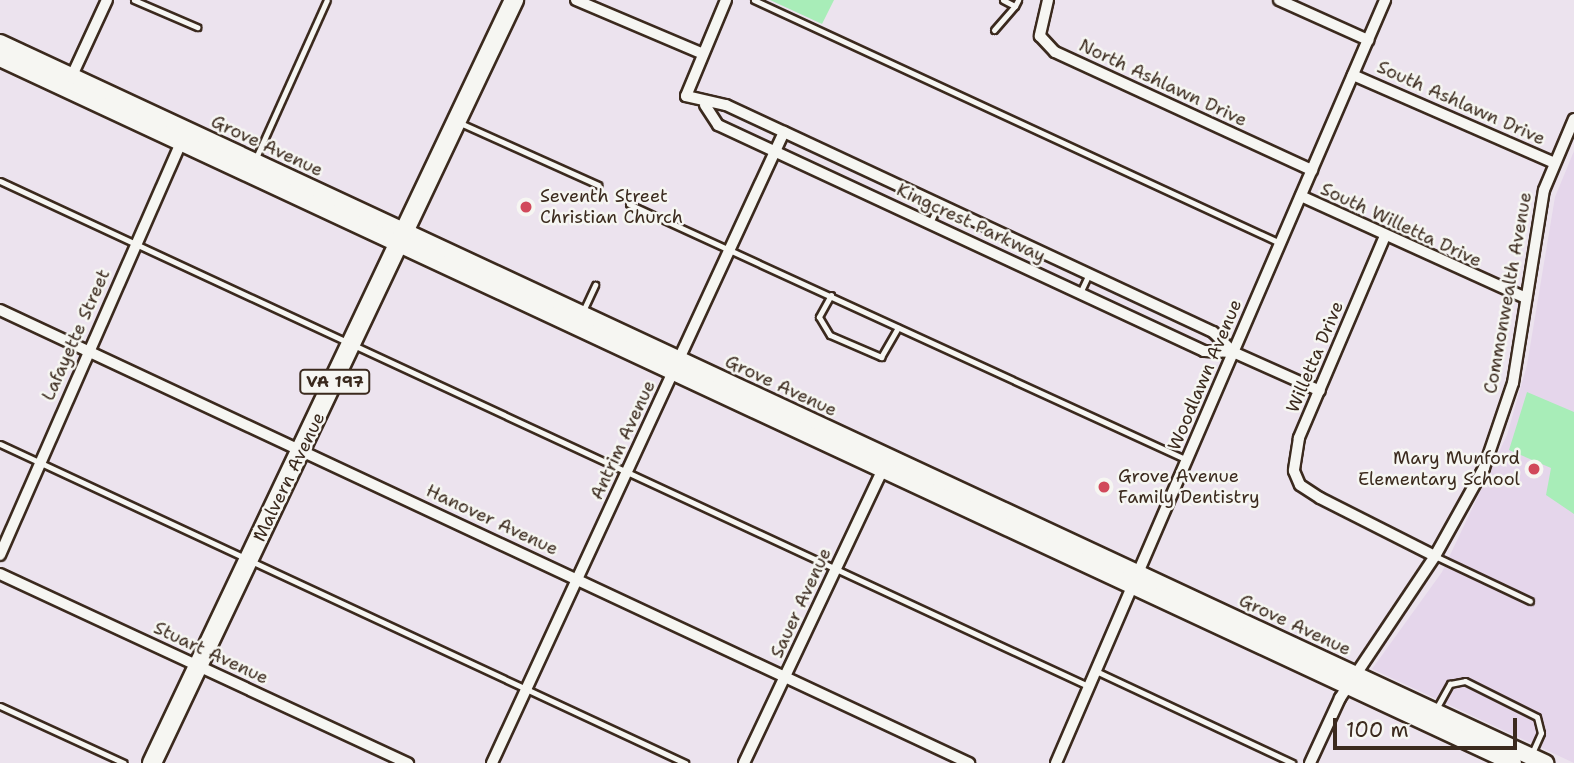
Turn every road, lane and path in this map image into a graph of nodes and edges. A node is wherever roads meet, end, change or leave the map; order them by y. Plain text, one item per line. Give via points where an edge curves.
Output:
1 (107, 0) edge
2 (134, 0) edge
3 (327, 0) edge
4 (514, 0) edge
5 (576, 0) edge
6 (726, 0) edge
7 (754, 0) edge
8 (1003, 0) edge
9 (1048, 0) edge
10 (1279, 0) edge
11 (1385, 0) edge
12 (1016, 3) edge
13 (197, 27) dead end
14 (994, 30) dead end
15 (1368, 40) junction
16 (0, 43) edge
17 (703, 54) junction
18 (0, 58) edge
19 (1353, 75) junction
20 (69, 82) junction
21 (705, 105) junction
22 (1574, 118) edge
23 (458, 122) junction
24 (784, 132) junction
25 (184, 136) junction
26 (775, 151) junction
27 (255, 161) junction
28 (1554, 163) junction
29 (1312, 170) junction
30 (0, 181) edge
31 (598, 185) dead end
32 (1301, 196) junction
33 (629, 204) dead end
34 (939, 204) junction
35 (930, 223) junction
36 (1385, 236) junction
37 (405, 239) junction
38 (1280, 243) junction
39 (136, 245) junction
40 (730, 249) junction
41 (1089, 274) junction
42 (595, 285) dead end
43 (1080, 293) junction
44 (831, 295) junction
45 (1526, 298) junction
46 (0, 310) edge
47 (582, 314) junction
48 (898, 327) junction
49 (353, 345) junction
50 (86, 350) junction
51 (1233, 352) junction
52 (676, 366) junction
53 (1320, 391) junction
54 (0, 444) edge
55 (301, 450) junction
56 (1187, 460) junction
57 (39, 462) junction
58 (886, 463) junction
59 (628, 471) junction
60 (0, 555) edge
61 (1435, 556) junction
62 (249, 559) junction
63 (835, 572) junction
64 (0, 574) edge
65 (578, 579) junction
66 (1135, 579) junction
67 (1530, 601) dead end
68 (198, 666) junction
69 (1096, 671) junction
70 (786, 675) junction
71 (1351, 680) junction
72 (1089, 687) junction
73 (527, 688) junction
74 (0, 706) edge
75 (1435, 712) junction
76 (1538, 760) edge
77 (1059, 762) edge
78 (124, 763) edge
79 (152, 763) edge
80 (408, 763) edge
81 (492, 763) edge
82 (685, 763) edge
83 (744, 763) edge
84 (969, 763) edge
85 (1292, 763) edge
86 (1310, 763) edge
87 (1513, 763) edge

1 - 20 street
2 - 13 lane
3 - 27 lane
4 - 23 main road, Malvern Avenue / VA 197
5 - 17 street
6 - 17 street
7 - 38 lane
8 - 12 lane
9 - 29 street, North Ashlawn Drive via 1040,36 1055,52
10 - 15 street, South Ashlawn Drive
11 - 15 street, Woodlawn Avenue
12 - 14 lane
15 - 19 street, Woodlawn Avenue
16 - 20 street, Grove Avenue
17 - 21 street, Kingcrest Parkway via 686,96
18 - 20 street, Grove Avenue
19 - 28 street, South Ashlawn Drive
19 - 29 street, Woodlawn Avenue
20 - 25 street, Grove Avenue
21 - 24 street, Kingcrest Parkway via 726,105
21 - 26 street, Kingcrest Parkway via 718,125
22 - 28 street, Commonwealth Avenue
23 - 31 lane
23 - 37 main road, Malvern Avenue / VA 197
24 - 26 street, Antrim Avenue
24 - 34 street, Kingcrest Parkway
25 - 27 street, Grove Avenue
25 - 37 street, Grove Avenue
25 - 39 street, Lafayette Street
26 - 35 street, Kingcrest Parkway
26 - 40 street, Antrim Avenue
27 - 37 street, Grove Avenue
28 - 45 street, Commonwealth Avenue via 1534,230
29 - 32 street, Woodlawn Avenue
30 - 39 lane
32 - 36 street, South Willetta Drive
32 - 38 street, Woodlawn Avenue
33 - 40 lane
34 - 35 lane
34 - 41 street, Kingcrest Parkway
35 - 43 street, Kingcrest Parkway
36 - 45 street, South Willetta Drive
36 - 53 street, Willetta Drive
37 - 47 street, Grove Avenue
37 - 49 main road, Malvern Avenue / VA 197
37 - 52 street, Grove Avenue
38 - 51 street, Woodlawn Avenue
39 - 49 lane
39 - 50 street, Lafayette Street
40 - 44 lane
40 - 52 street, Antrim Avenue
41 - 43 lane
41 - 51 street, Kingcrest Parkway via 1213,332
42 - 47 lane
43 - 51 street, Kingcrest Parkway via 1204,351
44 - 48 lane
44 - 48 lane via 819,317 830,335 881,357
45 - 61 street, Commonwealth Avenue via 1513,383 1484,468
46 - 50 street, Hanover Avenue
47 - 52 street, Grove Avenue
48 - 56 lane
49 - 55 main road, Malvern Avenue / VA 197
49 - 59 lane
50 - 55 street, Hanover Avenue
50 - 57 street, Lafayette Street
51 - 53 street, Kingcrest Parkway
51 - 56 street, Woodlawn Avenue
52 - 58 street, Grove Avenue
52 - 59 street, Antrim Avenue
53 - 61 street, Willetta Drive via 1294,453 1297,479 1307,490
54 - 57 lane
55 - 62 main road, Malvern Avenue / VA 197
55 - 65 street, Hanover Avenue
56 - 66 street, Woodlawn Avenue
57 - 60 street, Lafayette Street
57 - 62 lane
58 - 63 street, Sauer Avenue
58 - 66 street, Grove Avenue
59 - 63 lane
59 - 65 street, Antrim Avenue
61 - 67 lane
61 - 71 street, Commonwealth Avenue
62 - 68 main road, Malvern Avenue / VA 197
62 - 73 lane
63 - 70 street, Sauer Avenue
63 - 72 lane via 916,601
64 - 68 street, Stuart Avenue
65 - 70 street, Hanover Avenue
65 - 73 street, Antrim Avenue
66 - 69 street, Woodlawn Avenue
66 - 71 street, Grove Avenue
68 - 79 main road, Malvern Avenue / VA 197
68 - 80 street, Stuart Avenue
69 - 72 street, Woodlawn Avenue
69 - 85 lane
70 - 83 street, Sauer Avenue
70 - 84 street, Hanover Avenue
71 - 75 street, Grove Avenue
71 - 86 street, Commonwealth Avenue
71 - 87 street, Grove Avenue
72 - 77 street, Woodlawn Avenue
73 - 81 street, Antrim Avenue
73 - 82 lane
74 - 78 lane
75 - 76 street, Grove Avenue
75 - 76 lane via 1455,681 1488,692 1540,721

